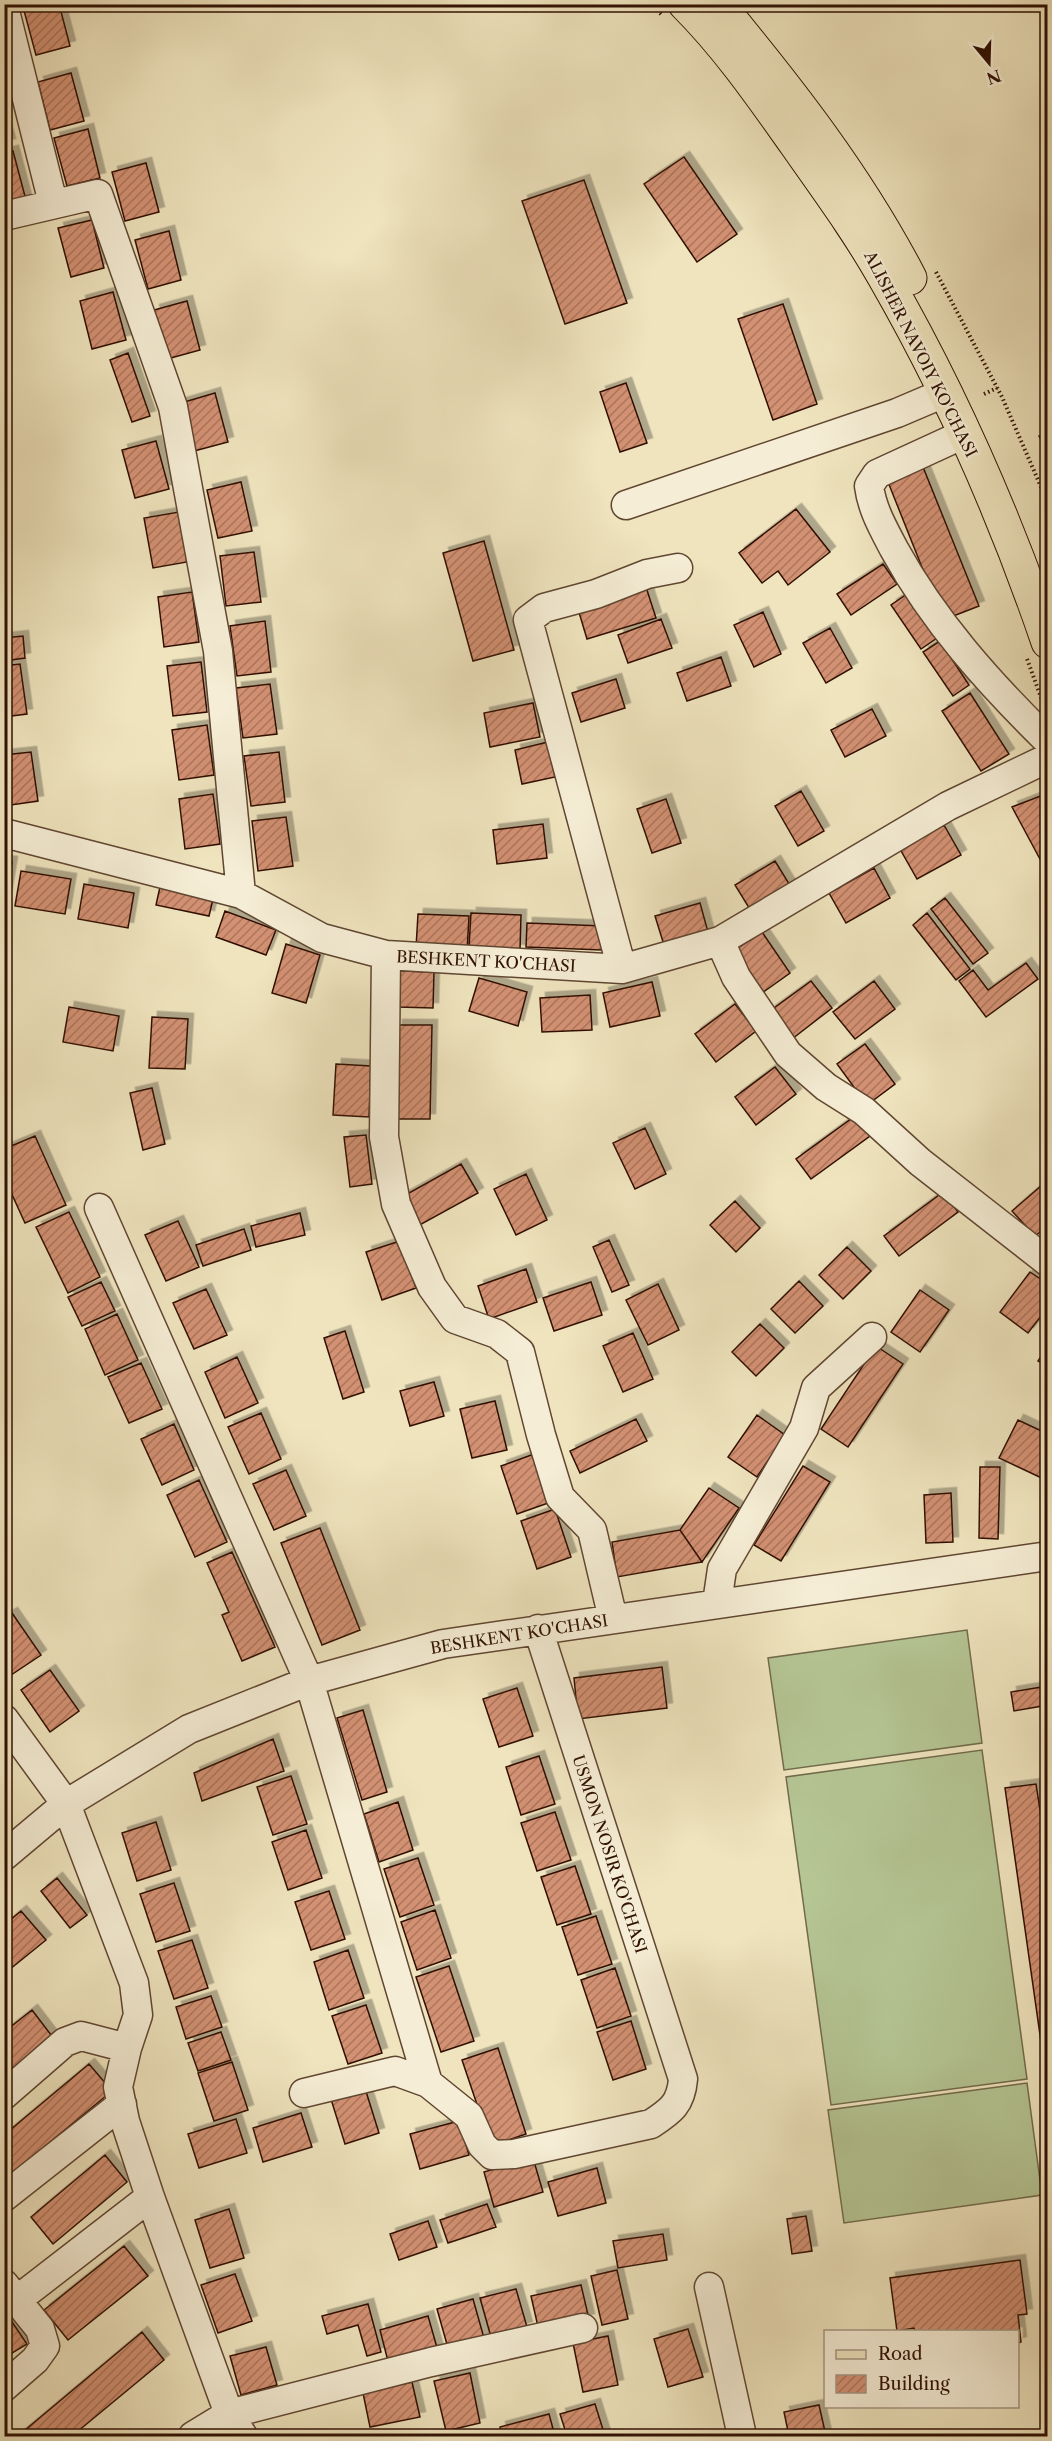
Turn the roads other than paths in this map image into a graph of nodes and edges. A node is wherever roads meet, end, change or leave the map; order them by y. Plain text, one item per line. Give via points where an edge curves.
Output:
1 (718, 4) edge
2 (4, 7) edge
3 (676, 13) edge
4 (53, 203) junction
5 (4, 216) edge
6 (869, 230) junction
7 (944, 393) junction
8 (964, 434) junction
9 (626, 505) dead end
10 (678, 568) dead end
11 (1047, 586) edge
12 (1037, 649) edge
13 (1047, 741) edge
14 (1047, 758) edge
15 (4, 833) edge
16 (241, 894) junction
17 (720, 941) junction
18 (386, 955) junction
19 (622, 969) junction
20 (99, 1208) dead end
21 (1047, 1262) edge
22 (872, 1337) dead end
23 (1047, 1556) edge
24 (717, 1603) junction
25 (613, 1619) junction
26 (538, 1629) junction
27 (309, 1681) junction
28 (4, 1719) edge
29 (66, 1804) junction
30 (4, 1856) edge
31 (127, 2048) junction
32 (428, 2083) junction
33 (304, 2093) dead end
34 (4, 2095) edge
35 (122, 2104) junction
36 (4, 2197) edge
37 (150, 2197) junction
38 (709, 2287) dead end
39 (11, 2292) edge
40 (583, 2328) dead end
41 (4, 2387) edge
42 (236, 2425) edge
43 (193, 2436) edge
44 (742, 2436) edge

1 - 6 main road, ALISHER NAVOIY KO'CHASI via 835,153
2 - 4 street
3 - 6 main road, ALISHER NAVOIY KO'CHASI via 764,100
4 - 5 street
4 - 16 street via 98,194 173,407 218,651
6 - 7 main road, ALISHER NAVOIY KO'CHASI via 883,275
6 - 11 main road, ALISHER NAVOIY KO'CHASI via 936,328 1006,475
7 - 8 main road, ALISHER NAVOIY KO'CHASI
7 - 9 street via 897,413
8 - 12 main road, ALISHER NAVOIY KO'CHASI via 992,496
8 - 13 street via 878,474 869,486 870,498 907,573 950,636
10 - 19 street via 646,574 596,594 544,608 528,620
14 - 17 street, BESHKENT KO'CHASI via 948,806
15 - 16 street, BESHKENT KO'CHASI
16 - 18 street, BESHKENT KO'CHASI via 322,938
17 - 19 street, BESHKENT KO'CHASI
17 - 21 street via 736,978 788,1054 826,1088 864,1111 920,1162
18 - 19 street, BESHKENT KO'CHASI
18 - 25 street via 384,1137 396,1204 432,1287 454,1319 497,1334 520,1352 560,1497 592,1530
20 - 27 street
22 - 24 street via 816,1388 804,1428 722,1569
23 - 24 street, BESHKENT KO'CHASI
24 - 25 street, BESHKENT KO'CHASI
25 - 26 street, BESHKENT KO'CHASI
26 - 27 street, BESHKENT KO'CHASI via 443,1644
26 - 32 street, USMON NOSIR KO'CHASI via 683,2079 682,2095 670,2112 651,2124 514,2154 492,2155 482,2145 469,2116
27 - 29 street, BESHKENT KO'CHASI via 189,1729
27 - 32 street
28 - 29 street
29 - 30 street, BESHKENT KO'CHASI
29 - 31 street via 134,1983 138,2015
31 - 34 street via 81,2036 66,2042
31 - 35 street via 118,2087
32 - 33 street via 395,2071
35 - 36 street
35 - 37 street
37 - 39 street
37 - 42 street
38 - 44 street
39 - 41 street via 40,2329 45,2346
40 - 42 street via 430,2362
42 - 43 street

